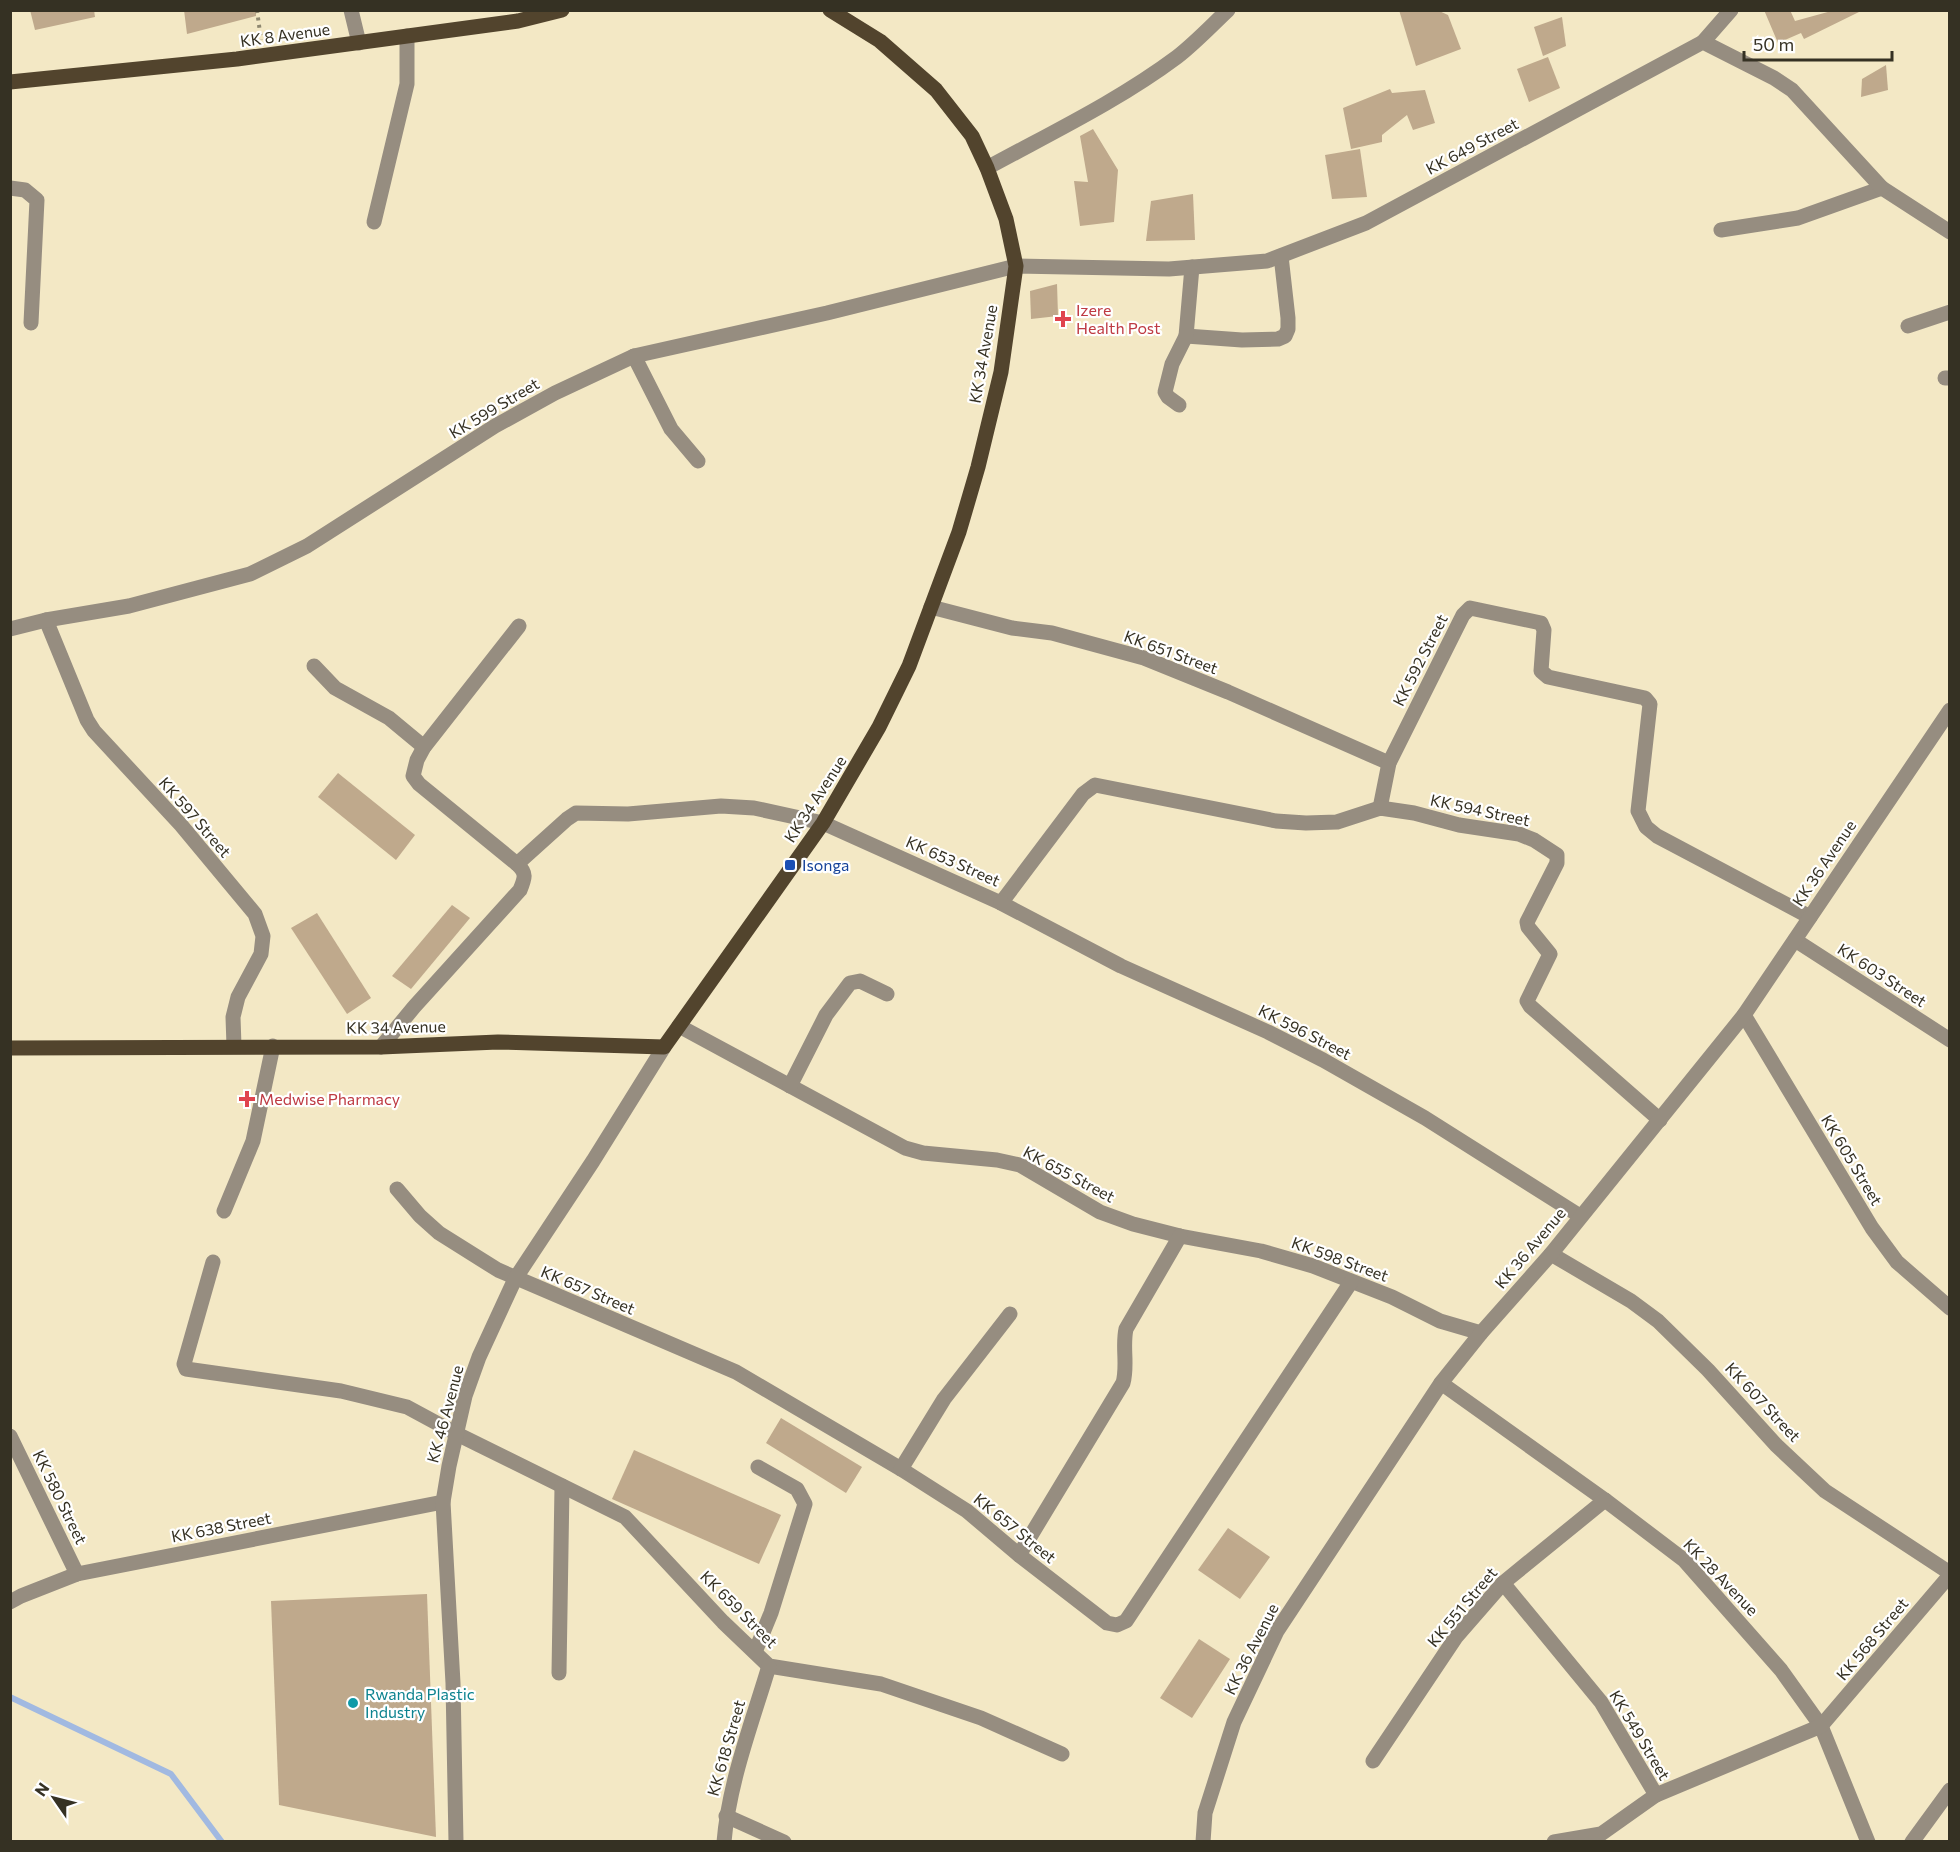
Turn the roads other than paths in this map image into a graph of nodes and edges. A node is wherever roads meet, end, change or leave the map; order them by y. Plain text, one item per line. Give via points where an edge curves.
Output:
1 (351, 10) edge
2 (562, 10) edge
3 (830, 10) edge
4 (1228, 10) edge
5 (1731, 10) edge
6 (517, 16) edge
7 (407, 36) junction
8 (1703, 42) junction
9 (359, 43) junction
10 (10, 82) edge
11 (987, 168) junction
12 (10, 188) edge
13 (1882, 188) junction
14 (374, 222) dead end
15 (1721, 230) dead end
16 (1950, 232) edge
17 (1281, 256) junction
18 (1016, 266) junction
19 (1192, 267) junction
20 (1950, 312) edge
21 (31, 323) dead end
22 (1908, 326) dead end
23 (1186, 336) junction
24 (634, 356) junction
25 (1179, 405) dead end
26 (698, 460) dead end
27 (931, 608) junction
28 (46, 620) junction
29 (519, 626) dead end
30 (10, 629) edge
31 (314, 666) dead end
32 (1950, 710) edge
33 (424, 747) junction
34 (1389, 763) junction
35 (1090, 788) joint
36 (1380, 808) junction
37 (823, 823) junction
38 (517, 864) junction
39 (1001, 903) junction
40 (1810, 917) junction
41 (1795, 940) junction
42 (887, 994) dead end
43 (1744, 1015) junction
44 (679, 1026) junction
45 (1950, 1040) edge
46 (234, 1046) junction
47 (273, 1046) junction
48 (381, 1047) junction
49 (664, 1047) junction
50 (10, 1048) edge
51 (790, 1086) junction
52 (1660, 1120) junction
53 (397, 1189) dead end
54 (224, 1211) dead end
55 (1580, 1216) junction
56 (1180, 1236) junction
57 (1551, 1254) junction
58 (213, 1262) dead end
59 (515, 1279) junction
60 (1351, 1282) junction
61 (1950, 1308) edge
62 (1010, 1314) dead end
63 (1481, 1333) junction
64 (1441, 1383) junction
65 (457, 1434) junction
66 (10, 1436) edge
67 (758, 1467) dead end
68 (901, 1469) junction
69 (562, 1486) junction
70 (1605, 1500) junction
71 (443, 1502) junction
72 (1019, 1556) junction
73 (77, 1574) junction
74 (1950, 1574) edge
75 (1503, 1583) junction
76 (10, 1602) edge
77 (755, 1652) junction
78 (769, 1666) junction
79 (560, 1673) dead end
80 (1821, 1726) junction
81 (1062, 1754) dead end
82 (1373, 1761) dead end
83 (1950, 1790) edge
84 (1656, 1795) junction
85 (726, 1816) junction
86 (456, 1842) edge
87 (724, 1842) edge
88 (783, 1842) edge
89 (1203, 1842) edge
90 (1554, 1842) edge
91 (1868, 1842) edge
92 (1912, 1842) edge

1 - 9 street
2 - 6 main road, KK 8 Avenue
3 - 11 main road, KK 34 Avenue via 880,40 936,90 972,136
4 - 11 street via 1178,56 1133,86
5 - 8 street
6 - 7 main road, KK 8 Avenue
7 - 9 main road, KK 8 Avenue
7 - 14 street via 407,84
8 - 13 street via 1792,90
8 - 17 street, KK 649 Street via 1366,223
9 - 10 main road, KK 8 Avenue
11 - 18 main road, KK 34 Avenue via 1006,219
12 - 21 street via 25,190 37,200
13 - 15 street via 1798,218
13 - 16 street
17 - 19 street, KK 649 Street via 1267,261
17 - 23 street via 1288,318 1285,336 1242,340
18 - 19 street, KK 649 Street
18 - 24 street, KK 599 Street
18 - 27 main road, KK 34 Avenue via 1001,372 978,467
19 - 23 street
20 - 22 street
23 - 25 street via 1172,364 1165,392
24 - 26 street via 671,429
24 - 28 street, KK 599 Street via 495,426 307,546 250,574 129,606
27 - 34 street, KK 651 Street via 1012,628 1052,633 1144,658
27 - 37 main road, KK 34 Avenue via 909,666 879,727
28 - 30 street, KK 599 Street
28 - 46 street, KK 597 Street via 94,731 181,825 255,914 263,936 261,954 238,997 233,1017
29 - 33 street
31 - 33 street via 335,688 389,718
32 - 40 street, KK 36 Avenue
33 - 38 street via 413,776 419,784
34 - 36 street, KK 592 Street
34 - 40 street, KK 592 Street via 1470,608 1541,623 1541,671 1548,677 1645,698 1650,704 1638,811 1646,827
35 - 36 street, KK 594 Street via 1095,785 1276,821 1337,822
35 - 39 street, KK 653 Street
36 - 52 street, KK 594 Street via 1519,834 1557,855 1557,863 1527,922 1550,954 1527,1001
37 - 38 street, KK 653 Street via 754,808 721,806 628,814 576,813
37 - 39 street, KK 653 Street
37 - 44 main road, KK 34 Avenue
38 - 48 street via 524,870 520,890
39 - 55 street, KK 596 Street via 1121,966 1323,1060 1425,1118
40 - 41 street, KK 36 Avenue
41 - 43 street, KK 36 Avenue
41 - 45 street, KK 603 Street
42 - 51 street via 860,981 850,983 826,1015
43 - 52 street, KK 36 Avenue
43 - 61 street, KK 605 Street via 1872,1228 1897,1262
44 - 49 main road, KK 34 Avenue
44 - 51 street, KK 655 Street
46 - 47 main road, KK 34 Avenue
46 - 50 main road, KK 34 Avenue
47 - 48 main road, KK 34 Avenue
47 - 54 street via 253,1141
48 - 49 main road, KK 34 Avenue via 498,1042
49 - 59 street, KK 46 Avenue
51 - 56 street, KK 655 Street via 905,1148 1020,1165 1100,1212
52 - 55 street, KK 36 Avenue
53 - 59 street, KK 657 Street via 439,1233
55 - 57 street, KK 36 Avenue
56 - 60 street, KK 598 Street via 1262,1251
56 - 72 street via 1126,1329 1123,1383
57 - 63 street, KK 36 Avenue
57 - 74 street, KK 607 Street via 1658,1321 1825,1491
58 - 65 street, KK 659 Street via 184,1364 186,1369 341,1391 407,1407
59 - 65 street, KK 46 Avenue via 479,1357
59 - 68 street, KK 657 Street via 736,1372
60 - 63 street, KK 598 Street via 1440,1321
60 - 72 street, KK 657 Street via 1126,1621 1117,1625 1107,1623
62 - 68 street via 944,1399
63 - 64 street, KK 36 Avenue
64 - 70 street, KK 28 Avenue
64 - 89 street, KK 36 Avenue via 1277,1631 1234,1722 1205,1813
65 - 69 street, KK 659 Street
65 - 71 street, KK 46 Avenue
66 - 73 street, KK 580 Street
67 - 77 street via 797,1489 805,1504
68 - 72 street, KK 657 Street via 967,1511
69 - 77 street, KK 659 Street via 631,1522
69 - 79 street
70 - 75 street, KK 551 Street
70 - 80 street, KK 28 Avenue via 1684,1560 1781,1671
71 - 73 street, KK 638 Street
71 - 86 street, KK 46 Avenue via 453,1683
73 - 76 street, KK 638 Street
74 - 80 street, KK 568 Street
75 - 82 street, KK 551 Street via 1456,1637
75 - 84 street, KK 549 Street via 1601,1702
77 - 78 street, KK 659 Street
78 - 81 street, KK 659 Street via 881,1684 981,1718
78 - 85 street, KK 618 Street
80 - 84 street, KK 549 Street
80 - 91 street, KK 28 Avenue
83 - 92 street
84 - 90 street via 1601,1834
85 - 87 street, KK 618 Street
85 - 88 street

